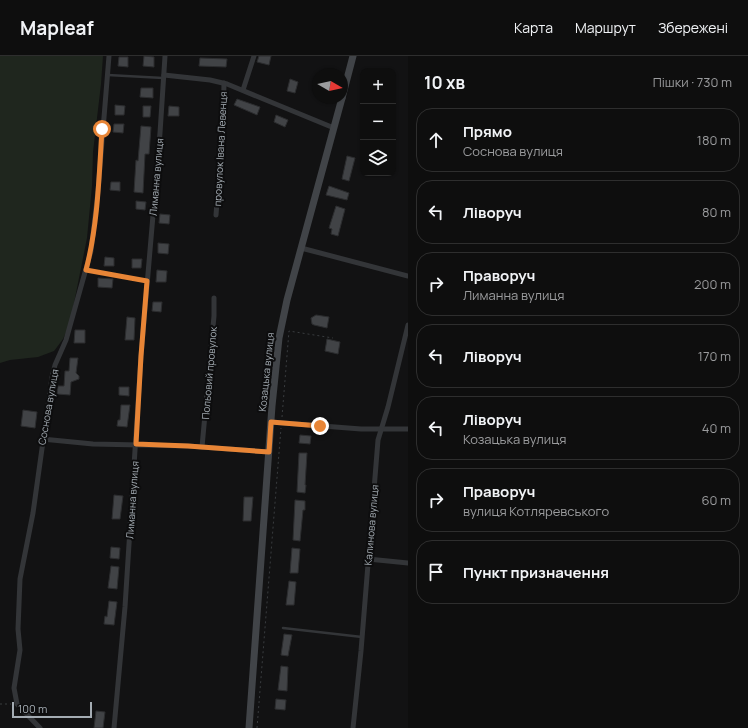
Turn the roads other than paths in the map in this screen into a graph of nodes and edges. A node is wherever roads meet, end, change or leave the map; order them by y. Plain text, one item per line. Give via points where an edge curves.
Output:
1 (109, 56) edge
2 (165, 56) edge
3 (254, 56) edge
4 (353, 56) edge
5 (107, 74) junction
6 (348, 75) edge
7 (164, 76) junction
8 (224, 83) junction
9 (243, 90) junction
10 (340, 104) edge
11 (334, 128) junction
12 (216, 215) dead end
13 (301, 248) junction
14 (86, 270) junction
15 (408, 276) edge
16 (147, 281) junction
17 (214, 298) dead end
18 (408, 325) edge
19 (271, 422) junction
20 (381, 428) junction
21 (408, 429) edge
22 (42, 440) junction
23 (136, 444) junction
24 (202, 447) junction
25 (269, 452) junction
26 (368, 560) junction
27 (408, 563) edge
28 (283, 628) dead end
29 (362, 637) junction
30 (40, 728) edge
31 (114, 728) edge
32 (249, 728) edge
33 (353, 728) edge

1 - 5 street, Соснова вулиця
2 - 7 street, Лиманна вулиця
3 - 9 street
4 - 6 main road, Козацька вулиця
5 - 7 lane
5 - 14 street, Соснова вулиця via 98,191 91,251
7 - 8 street, провулок Івана Левенця
7 - 16 street, Лиманна вулиця
8 - 9 street, провулок Івана Левенця
8 - 12 street, провулок Івана Левенця
9 - 11 street, провулок Івана Левенця
10 - 11 main road, Козацька вулиця
11 - 13 main road, Козацька вулиця
13 - 15 street
13 - 19 main road, Козацька вулиця via 279,338
14 - 16 lane
14 - 22 street, Соснова вулиця via 66,340 55,365
16 - 23 street, Лиманна вулиця
17 - 24 street, Польовий провулок
18 - 20 street, Калинова вулиця
19 - 20 street via 361,429
19 - 25 main road, Козацька вулиця
20 - 21 street
20 - 26 street, Калинова вулиця
22 - 23 street
22 - 30 street, Соснова вулиця via 33,513 20,579 20,650 14,688 17,704
23 - 24 street
23 - 31 street, Лиманна вулиця
24 - 25 street
25 - 32 main road, Козацька вулиця
26 - 27 street
26 - 29 street, Калинова вулиця
28 - 29 lane
29 - 33 street, Калинова вулиця

